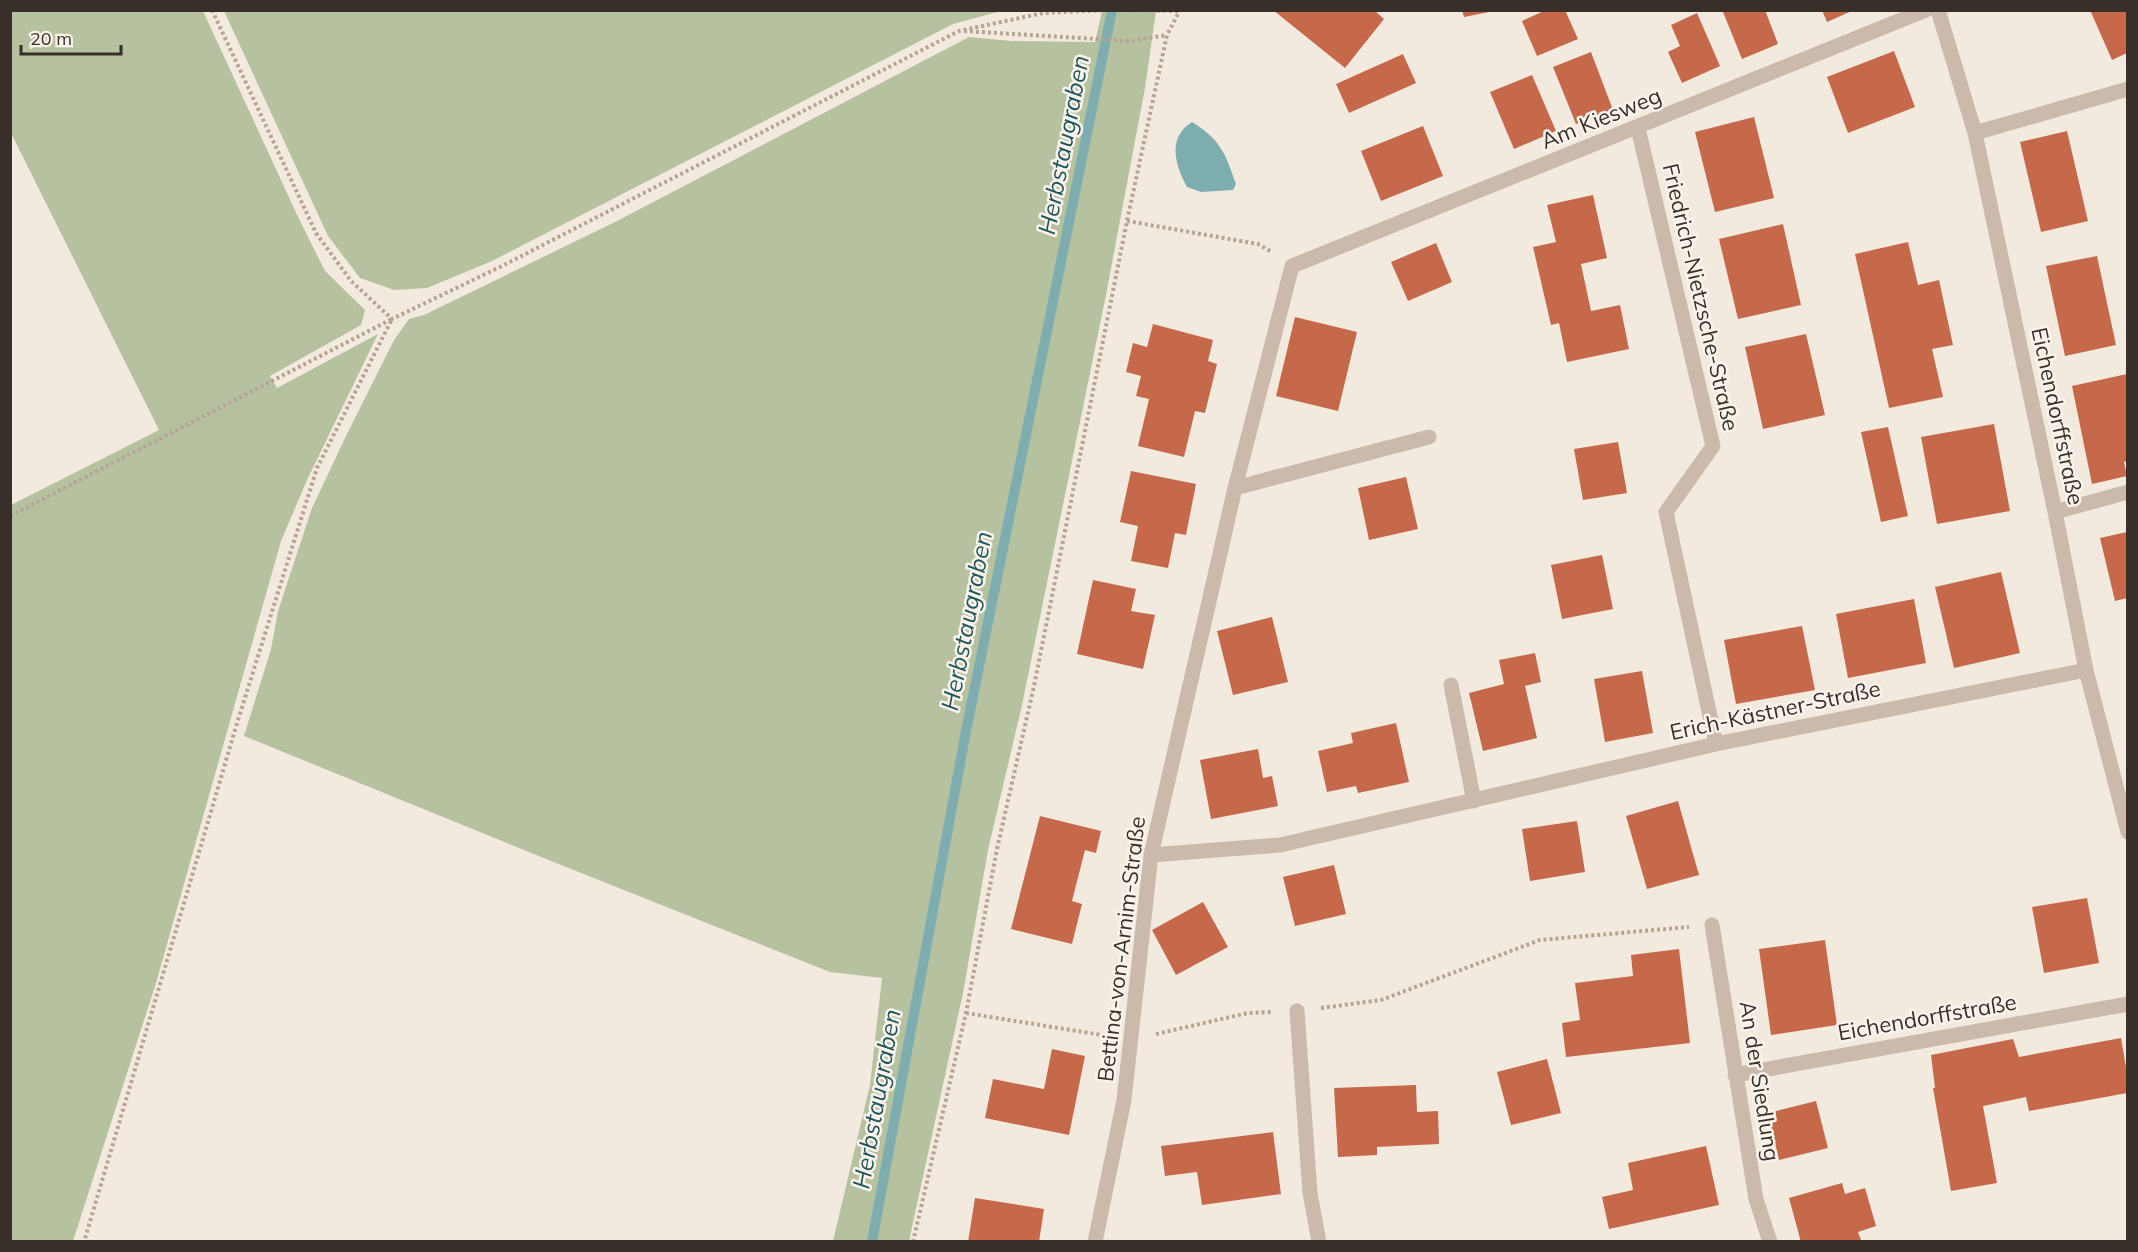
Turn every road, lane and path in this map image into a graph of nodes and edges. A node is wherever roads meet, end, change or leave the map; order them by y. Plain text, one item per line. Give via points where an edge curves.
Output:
1 (212, 10) edge
2 (1113, 10) edge
3 (1926, 10) edge
4 (1938, 10) edge
5 (1180, 11) edge
6 (959, 31) junction
7 (1167, 35) junction
8 (2127, 89) edge
9 (1638, 128) junction
10 (1975, 133) junction
11 (1127, 221) junction
12 (1292, 266) junction
13 (392, 320) junction
14 (1429, 437) dead end
15 (1235, 488) junction
16 (2127, 492) edge
17 (2055, 512) junction
18 (10, 516) edge
19 (2086, 670) junction
20 (1451, 685) dead end
21 (1716, 744) junction
22 (1474, 801) junction
23 (2127, 832) edge
24 (1151, 855) junction
25 (1712, 926) joint
26 (2127, 1004) edge
27 (1297, 1011) junction
28 (966, 1013) junction
29 (1130, 1040) junction
30 (1735, 1075) junction
31 (84, 1242) edge
32 (913, 1242) edge
33 (1095, 1242) edge
34 (1319, 1242) edge
35 (1770, 1242) edge

1 - 13 path via 316,233 351,281
2 - 5 path
2 - 6 path via 1043,13
3 - 9 street, Am Kiesweg
4 - 10 street, Eichendorffstraße
5 - 7 path
6 - 7 path via 1130,41
6 - 13 path
7 - 11 path
8 - 10 street
9 - 12 street, Am Kiesweg
9 - 21 street, Friedrich-Nietzsche-Straße via 1713,446 1666,512
10 - 17 street, Eichendorffstraße
11 - 12 path via 1258,244
11 - 28 path
12 - 15 street, Bettina-von-Arnim-Straße
13 - 18 path
13 - 31 path via 317,468 238,720
14 - 15 street
15 - 24 street, Bettina-von-Arnim-Straße
16 - 17 street
17 - 19 street, Eichendorffstraße
19 - 21 street, Erich-Kästner-Straße
19 - 23 street, Eichendorffstraße
20 - 22 street
21 - 22 street, Erich-Kästner-Straße
22 - 24 street, Erich-Kästner-Straße via 1280,845
24 - 29 street, Bettina-von-Arnim-Straße
25 - 27 path via 1540,940 1381,1000
25 - 30 street, An der Siedlung
26 - 30 street, Eichendorffstraße
27 - 29 path via 1248,1012
27 - 34 street via 1310,1193
28 - 29 path
28 - 32 path
29 - 33 street, Bettina-von-Arnim-Straße via 1124,1100
30 - 35 street, An der Siedlung via 1756,1198

